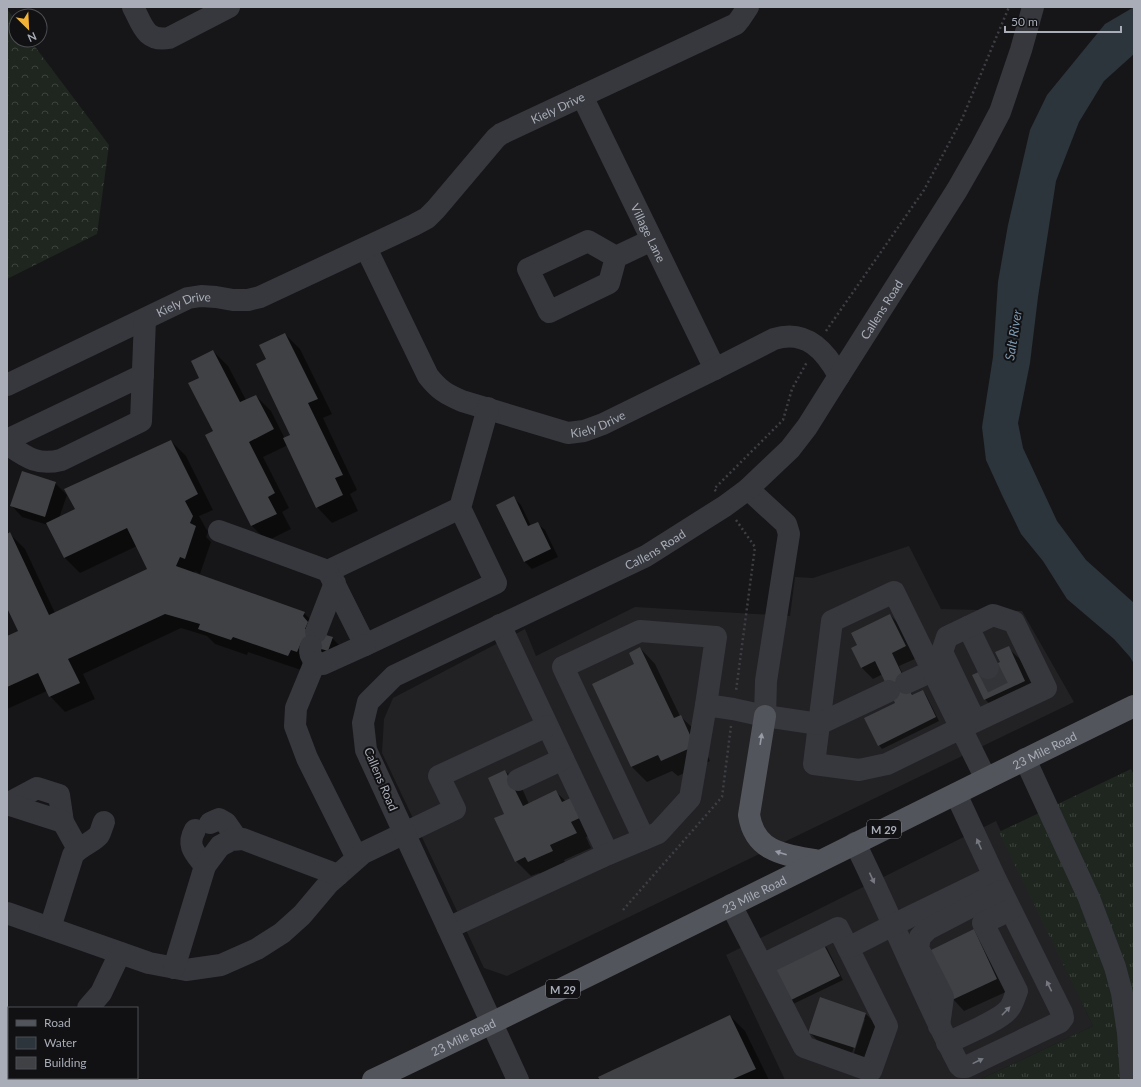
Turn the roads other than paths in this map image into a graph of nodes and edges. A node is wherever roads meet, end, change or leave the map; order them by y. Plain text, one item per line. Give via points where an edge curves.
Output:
1 (133, 7) edge
2 (229, 7) edge
3 (748, 7) edge
4 (1033, 7) edge
5 (582, 96) junction
6 (652, 240) junction
7 (366, 248) junction
8 (616, 257) dead end
9 (145, 319) junction
10 (715, 369) junction
11 (143, 375) junction
12 (839, 376) junction
13 (7, 385) edge
14 (488, 408) junction
15 (7, 440) edge
16 (7, 444) edge
17 (748, 489) junction
18 (460, 508) junction
19 (219, 531) dead end
20 (331, 577) junction
21 (500, 626) junction
22 (968, 627) junction
23 (365, 645) junction
24 (314, 647) junction
25 (988, 668) tunnel mouth
26 (932, 671) junction
27 (706, 705) junction
28 (1134, 706) edge
29 (765, 716) junction
30 (819, 724) junction
31 (968, 724) junction
32 (547, 726) junction
33 (563, 759) junction
34 (1025, 759) junction
35 (986, 779) junction
36 (518, 780) dead end
37 (956, 794) junction
38 (7, 804) edge
39 (104, 822) dead end
40 (405, 834) junction
41 (237, 839) junction
42 (644, 839) junction
43 (855, 843) junction
44 (78, 849) junction
45 (608, 854) junction
46 (357, 858) junction
47 (819, 861) junction
48 (205, 866) junction
49 (338, 875) junction
50 (1002, 892) junction
51 (731, 906) junction
52 (7, 913) edge
53 (893, 925) junction
54 (50, 928) junction
55 (448, 928) junction
56 (848, 948) junction
57 (120, 953) junction
58 (762, 965) junction
59 (174, 968) junction
60 (89, 1007) edge
61 (492, 1024) junction
62 (943, 1034) junction
63 (373, 1080) edge
64 (518, 1080) edge
65 (1131, 1080) edge

1 - 2 street via 148,34 161,39 168,38
3 - 5 street, Kiely Drive via 736,24
4 - 12 street, Callens Road via 1000,112 957,190
5 - 6 street, Village Lane
5 - 7 street, Kiely Drive via 501,134 427,218
6 - 8 street
6 - 10 street, Village Lane
7 - 9 street, Kiely Drive via 260,297 248,300 201,296 188,298
7 - 14 street, Kiely Drive via 428,376 448,395
9 - 11 street
9 - 13 street, Kiely Drive
10 - 12 street, Kiely Drive via 774,339 793,336 806,340 823,352
10 - 14 street, Kiely Drive via 603,424 575,433
11 - 15 street
11 - 16 street via 141,421 52,462 41,463
12 - 17 street, Callens Road via 790,449
14 - 18 street
17 - 21 street, Callens Road via 646,556
17 - 29 street via 786,524 789,534 766,681
18 - 20 street
18 - 23 street via 496,583
19 - 20 street
20 - 23 street
20 - 24 street
21 - 32 street
21 - 40 street, Callens Road via 394,676 368,702 364,723 366,750
22 - 25 street
22 - 31 street via 947,637 942,652
22 - 31 street via 993,615 1014,622 1046,688 1003,699
23 - 24 street via 323,664
24 - 46 street via 296,708 295,726 307,758
26 - 30 street
26 - 30 street via 894,592 832,621
26 - 31 street
27 - 29 street
27 - 42 street via 690,798 658,833
27 - 42 street via 716,636 640,631 563,667
28 - 34 main road, 23 Mile Road / M 29
29 - 30 street
47 -> 29 main road via 772,850 757,838 750,822
30 - 31 street via 814,764 859,770 887,764
31 - 35 street
32 - 33 street
32 - 40 street via 439,776 455,809
33 - 36 street
33 - 45 street
34 - 35 main road, 23 Mile Road / M 29
34 - 65 street via 1086,892 1115,967 1128,1033
35 - 37 main road, 23 Mile Road / M 29
37 - 43 main road, 23 Mile Road / M 29
50 -> 37 street
38 - 44 street via 37,788 59,795 63,822
39 - 44 street via 100,834
40 - 46 street
40 - 55 street, Callens Road
41 - 48 street via 220,846
41 - 48 street via 226,823 219,820 202,826 191,838 192,848
41 - 49 street via 243,839
42 - 45 street
43 - 47 main road, 23 Mile Road / M 29
43 -> 53 street
44 - 54 street via 73,855
45 - 55 street
46 - 49 street
47 - 51 main road, 23 Mile Road / M 29
48 - 59 street
49 - 59 street via 302,916 257,950 221,965 186,970
50 - 53 street
50 - 62 street via 928,928 920,937 918,948 943,997
62 -> 50 street via 999,1018 1013,1003 1017,991 983,923
62 -> 50 street via 959,1065 966,1067 1060,1022 1063,1018
51 - 58 street
51 - 61 main road, 23 Mile Road / M 29
52 - 54 street
53 - 56 street
53 - 62 street
54 - 57 street
55 - 61 street, Callens Road
56 - 58 street via 838,928
56 - 58 street via 887,1026 871,1071 804,1047
57 - 59 street
57 - 60 street via 101,993
61 - 63 main road, 23 Mile Road / M 29
61 - 64 street, Callens Road

